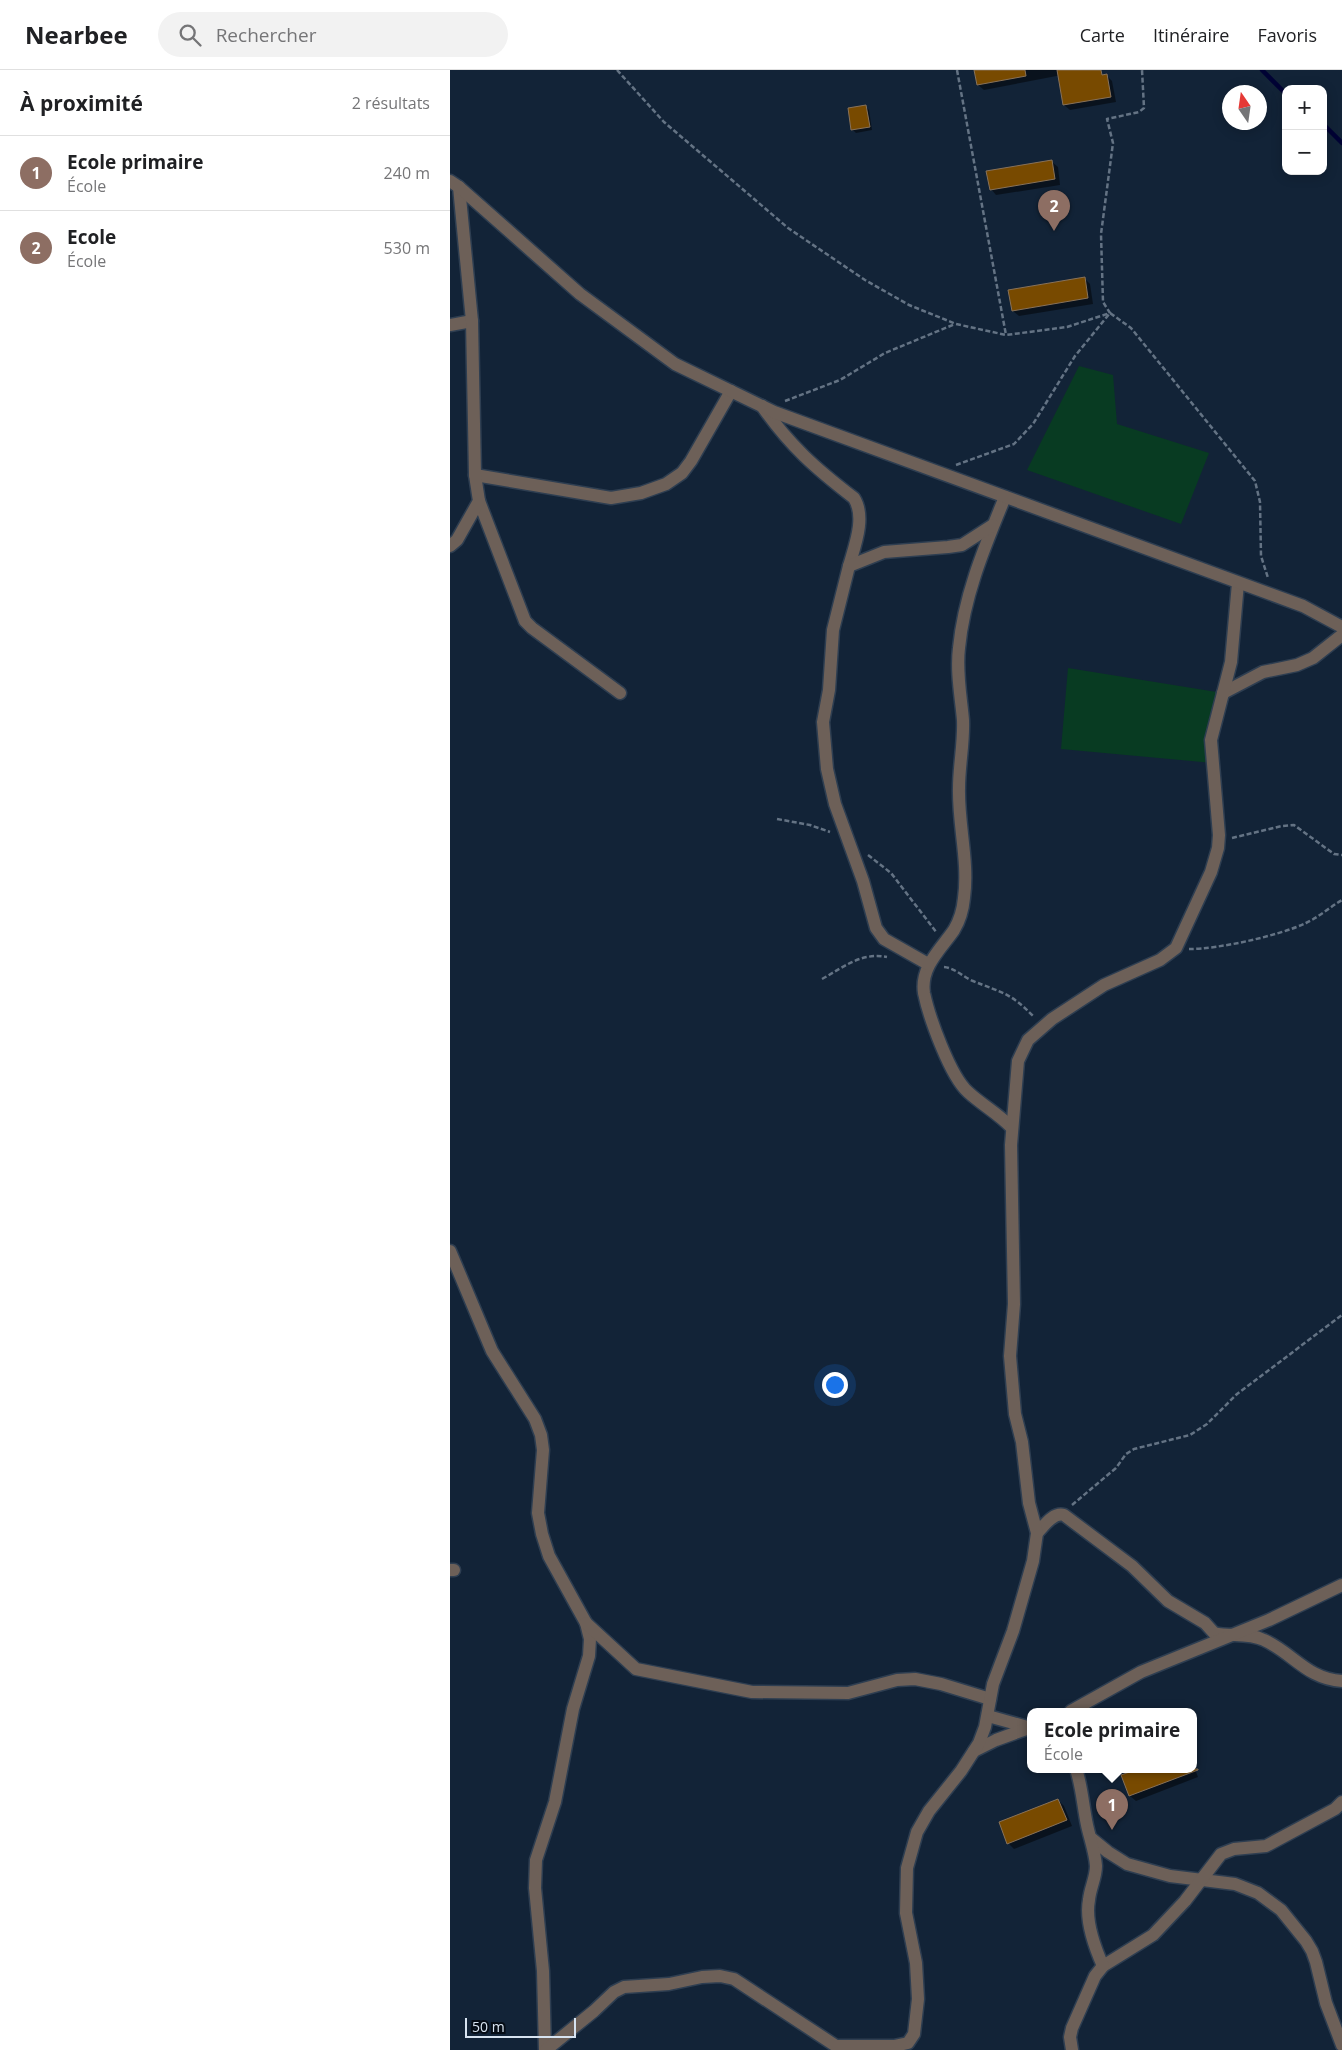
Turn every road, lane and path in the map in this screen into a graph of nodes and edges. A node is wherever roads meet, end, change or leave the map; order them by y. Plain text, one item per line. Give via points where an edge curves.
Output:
1 (617, 70) edge
2 (957, 70) edge
3 (1142, 70) edge
4 (455, 184) edge
5 (1110, 312) junction
6 (472, 321) junction
7 (956, 324) junction
8 (450, 325) edge
9 (1006, 335) junction
10 (731, 391) junction
11 (762, 406) junction
12 (936, 472) junction
13 (475, 475) junction
14 (1005, 497) junction
15 (479, 501) junction
16 (993, 525) junction
17 (450, 546) edge
18 (849, 566) junction
19 (1238, 583) junction
20 (1278, 597) junction
21 (1342, 627) edge
22 (1342, 635) edge
23 (620, 693) dead end
24 (1223, 693) junction
25 (1218, 841) junction
26 (1342, 855) edge
27 (1342, 900) edge
28 (1176, 948) junction
29 (928, 964) junction
30 (1012, 1128) junction
31 (450, 1251) edge
32 (1342, 1315) edge
33 (1060, 1514) junction
34 (1037, 1534) junction
35 (1342, 1585) edge
36 (586, 1623) junction
37 (1236, 1634) junction
38 (1342, 1681) edge
39 (990, 1699) junction
40 (1076, 1708) edge
41 (988, 1716) junction
42 (1027, 1727) edge
43 (1027, 1729) edge
44 (974, 1751) junction
45 (1077, 1773) edge
46 (1342, 1802) edge
47 (1092, 1839) junction
48 (1202, 1880) junction
49 (1103, 1966) junction
50 (1342, 2045) edge
51 (835, 2048) edge
52 (545, 2050) edge
53 (1072, 2050) edge

1 - 7 path via 664,122 788,228 865,280 910,305
2 - 9 path
3 - 5 path via 1144,108 1140,112 1107,119 1113,143 1101,234 1103,302
4 - 6 street
4 - 10 street via 580,294 675,364
5 - 9 path via 1067,327
5 - 12 path via 1075,356 1033,424 1014,444
5 - 20 path via 1131,328 1255,481 1260,502 1261,556
6 - 8 street
6 - 13 street
7 - 9 path
7 - 11 path via 885,353 840,380 790,400
10 - 11 street
10 - 13 street via 691,461 666,484 650,490 611,498
11 - 12 street
11 - 18 street via 802,455 859,505 857,533
12 - 14 street
13 - 15 street
14 - 16 street
14 - 19 street
15 - 17 street via 457,540
15 - 23 street via 525,621
16 - 18 street via 962,545 884,552
16 - 29 street via 964,611 958,650 963,722 959,789 966,872 963,907 953,930
18 - 29 street via 833,630 829,690 822,722 828,769 835,804 876,928 884,939
19 - 20 street
19 - 24 street via 1231,662
20 - 21 street
22 - 24 street via 1313,658 1263,672
24 - 25 street via 1211,740
25 - 26 path via 1294,825 1334,854
25 - 28 street via 1212,872
27 - 28 path via 1308,922 1279,933 1204,949
28 - 30 street via 1160,960 1104,985 1052,1019 1028,1040 1018,1061
29 - 30 street via 924,990 928,1008 954,1074 967,1092
30 - 34 street via 1014,1304 1010,1356 1015,1414
31 - 36 street via 492,1351 535,1419 541,1435 543,1450 538,1513 542,1534 549,1556
32 - 33 path via 1237,1394 1207,1424 1190,1434 1134,1449
33 - 34 street
33 - 37 street via 1132,1566 1168,1601 1205,1623 1214,1633
34 - 39 street via 1033,1561
35 - 37 street
36 - 39 street via 636,1669 752,1692 848,1694 897,1680 915,1679
36 - 52 street via 590,1656 573,1709 555,1802 536,1860
37 - 38 street via 1266,1640 1311,1673
37 - 40 street via 1141,1672
39 - 41 street
41 - 42 street
41 - 44 street
43 - 44 street
44 - 51 street via 929,1811 917,1832 907,1868 906,1913 916,1963 918,1999 914,2034 908,2043 894,2046
45 - 47 street
46 - 48 street via 1274,1842 1222,1854
47 - 48 street via 1127,1864 1170,1876
47 - 49 street via 1096,1869 1088,1912 1097,1954
48 - 49 street via 1153,1935
48 - 50 street via 1235,1884 1258,1894 1292,1922 1316,1962 1326,2003
49 - 53 street via 1072,2028
51 - 52 street via 734,1979 720,1976 624,1987

